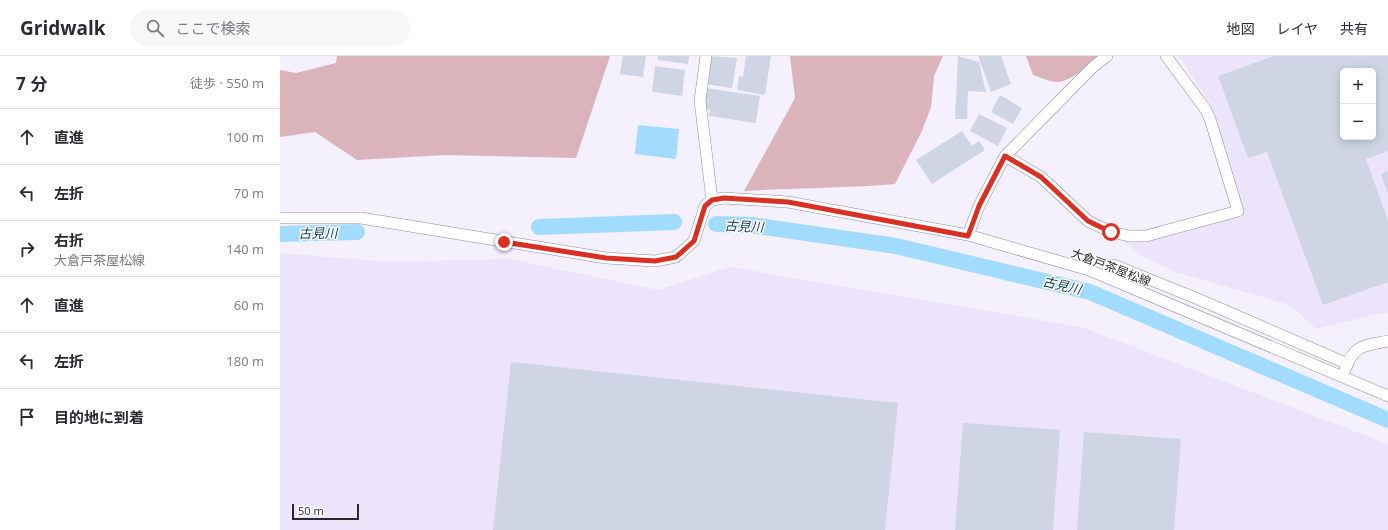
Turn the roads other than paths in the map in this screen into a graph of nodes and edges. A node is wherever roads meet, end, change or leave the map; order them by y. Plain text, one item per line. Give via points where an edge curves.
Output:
1 (706, 56) edge
2 (1107, 56) edge
3 (1166, 56) edge
4 (1005, 156) junction
5 (712, 200) junction
6 (280, 218) edge
7 (968, 236) junction
8 (1114, 265) dead end
9 (1388, 340) edge
10 (1348, 364) junction
11 (1343, 377) junction
12 (1388, 396) edge

1 - 5 street via 700,101
2 - 4 street
3 - 4 street via 1206,110 1238,211 1146,236 1128,236 1111,232 1088,221 1041,177
4 - 7 street via 979,206
5 - 6 street via 705,206 694,241 676,257 655,261 606,258 361,218
5 - 7 street, 大倉戸茶屋松線 via 724,198 788,202
7 - 11 street, 大倉戸茶屋松線 via 1089,270
8 - 10 street
9 - 10 street via 1362,346 1353,353
10 - 11 street
11 - 12 street, 大倉戸茶屋松線

